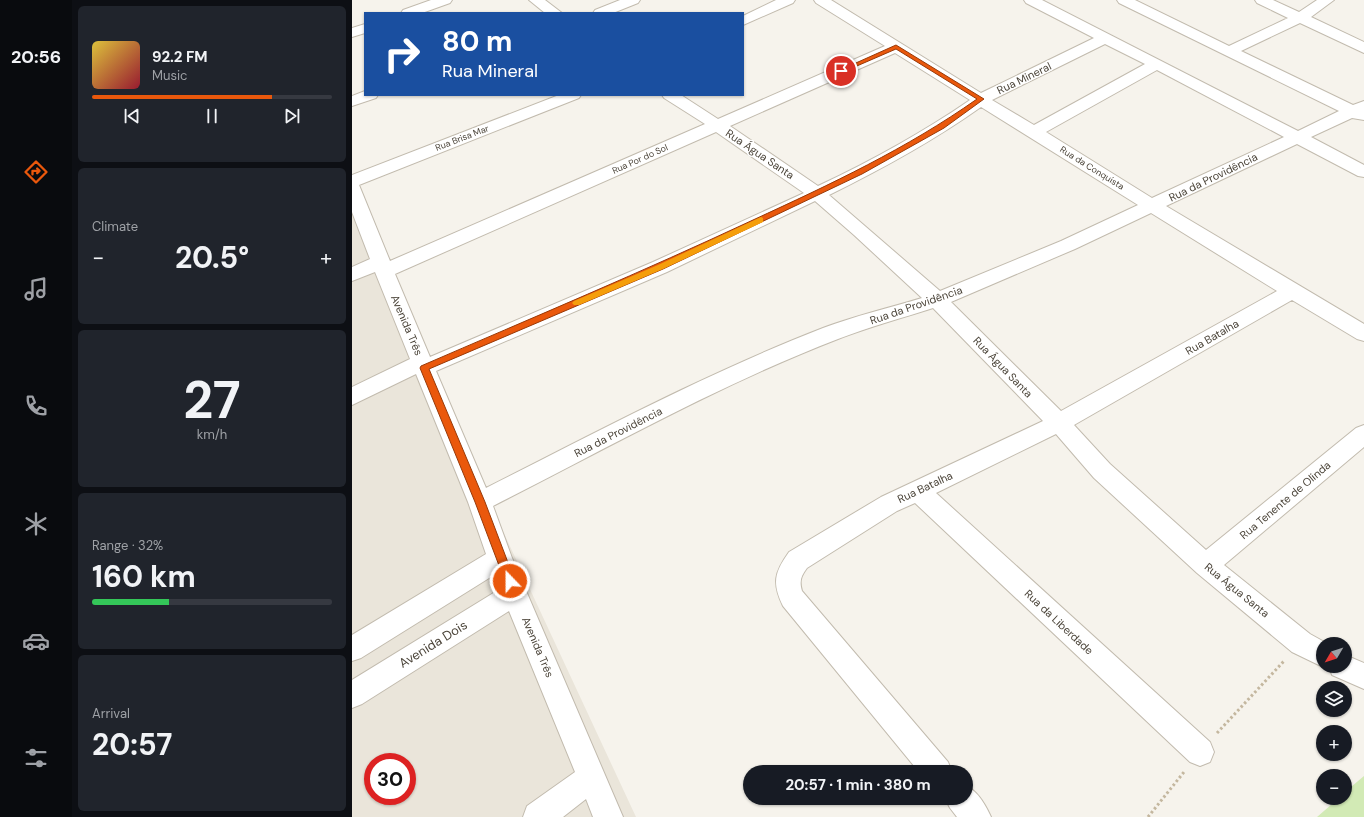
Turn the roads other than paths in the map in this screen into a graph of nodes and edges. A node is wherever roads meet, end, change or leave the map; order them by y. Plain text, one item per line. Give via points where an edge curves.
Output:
1 (445, 0) edge
2 (536, 0) edge
3 (633, 0) edge
4 (788, 0) edge
5 (821, 0) edge
6 (1031, 0) edge
7 (1124, 0) edge
8 (1262, 0) edge
9 (1327, 0) edge
10 (411, 12) edge
11 (554, 12) edge
12 (603, 12) edge
13 (1300, 18) junction
14 (744, 21) edge
15 (364, 28) edge
16 (352, 32) edge
17 (1105, 38) junction
18 (896, 47) junction
19 (1364, 48) edge
20 (1230, 51) junction
21 (1157, 64) junction
22 (367, 96) edge
23 (570, 96) edge
24 (672, 96) edge
25 (981, 99) junction
26 (352, 102) edge
27 (1361, 112) edge
28 (717, 125) junction
29 (1034, 132) junction
30 (1295, 137) junction
31 (1364, 172) edge
32 (352, 181) edge
33 (352, 188) edge
34 (816, 194) junction
35 (1152, 206) junction
36 (383, 266) junction
37 (352, 274) edge
38 (1292, 291) junction
39 (937, 300) junction
40 (1364, 334) edge
41 (423, 365) junction
42 (352, 397) edge
43 (1058, 423) junction
44 (1364, 434) edge
45 (918, 491) junction
46 (480, 502) junction
47 (500, 558) junction
48 (1206, 565) junction
49 (515, 593) junction
50 (352, 649) edge
51 (1316, 651) edge
52 (1352, 671) edge
53 (1364, 676) edge
54 (352, 695) edge
55 (1200, 752) road end
56 (932, 765) edge
57 (592, 777) junction
58 (966, 805) edge
59 (538, 817) edge
60 (608, 817) edge
61 (976, 817) edge

1 - 10 street
2 - 11 street
3 - 12 street
4 - 14 street
5 - 18 street, Rua da Conquista
6 - 17 street
7 - 20 street
8 - 13 street
9 - 13 street
13 - 19 street
13 - 20 street
15 - 16 street
17 - 21 street
17 - 25 street, Rua Mineral
18 - 25 street, Rua da Conquista
18 - 28 street, Rua Por do Sol
20 - 27 street
21 - 29 street
21 - 30 street
22 - 26 street
23 - 32 street, Rua Brisa Mar
24 - 28 street, Rua Água Santa
25 - 29 street, Rua da Conquista
25 - 34 street, Rua Mineral via 942,127 860,173
27 - 30 street, Rua da Providência
28 - 34 street, Rua Água Santa
28 - 36 street, Rua Por do Sol
29 - 35 street, Rua da Conquista
30 - 31 street
30 - 35 street, Rua da Providência
33 - 36 street, Avenida Três
34 - 39 street, Rua Água Santa
34 - 41 street, Rua Mineral via 660,267
35 - 38 street, Rua da Conquista
35 - 39 street, Rua da Providência via 1068,245
36 - 37 street, Rua Por do Sol
36 - 41 street, Avenida Três
38 - 40 street, Rua da Conquista
38 - 43 street, Rua Batalha
39 - 43 street, Rua Água Santa
39 - 46 street, Rua da Providência via 832,333 758,364
41 - 42 street, Rua Mineral
41 - 46 street, Avenida Três
43 - 45 street, Rua Batalha
43 - 48 street, Rua Água Santa via 1102,471
44 - 48 street, Rua Tenente de Olinda
45 - 55 street, Rua da Liberdade
45 - 56 street, Rua Batalha via 889,504 798,560 790,571 786,584 792,598
46 - 47 street, Avenida Três
47 - 49 street, Avenida Três
47 - 50 street
48 - 51 street, Rua Água Santa via 1301,642
49 - 54 street, Avenida Dois
49 - 57 street, Avenida Três
52 - 53 street
57 - 59 street
57 - 60 street, Avenida Três
58 - 61 street

